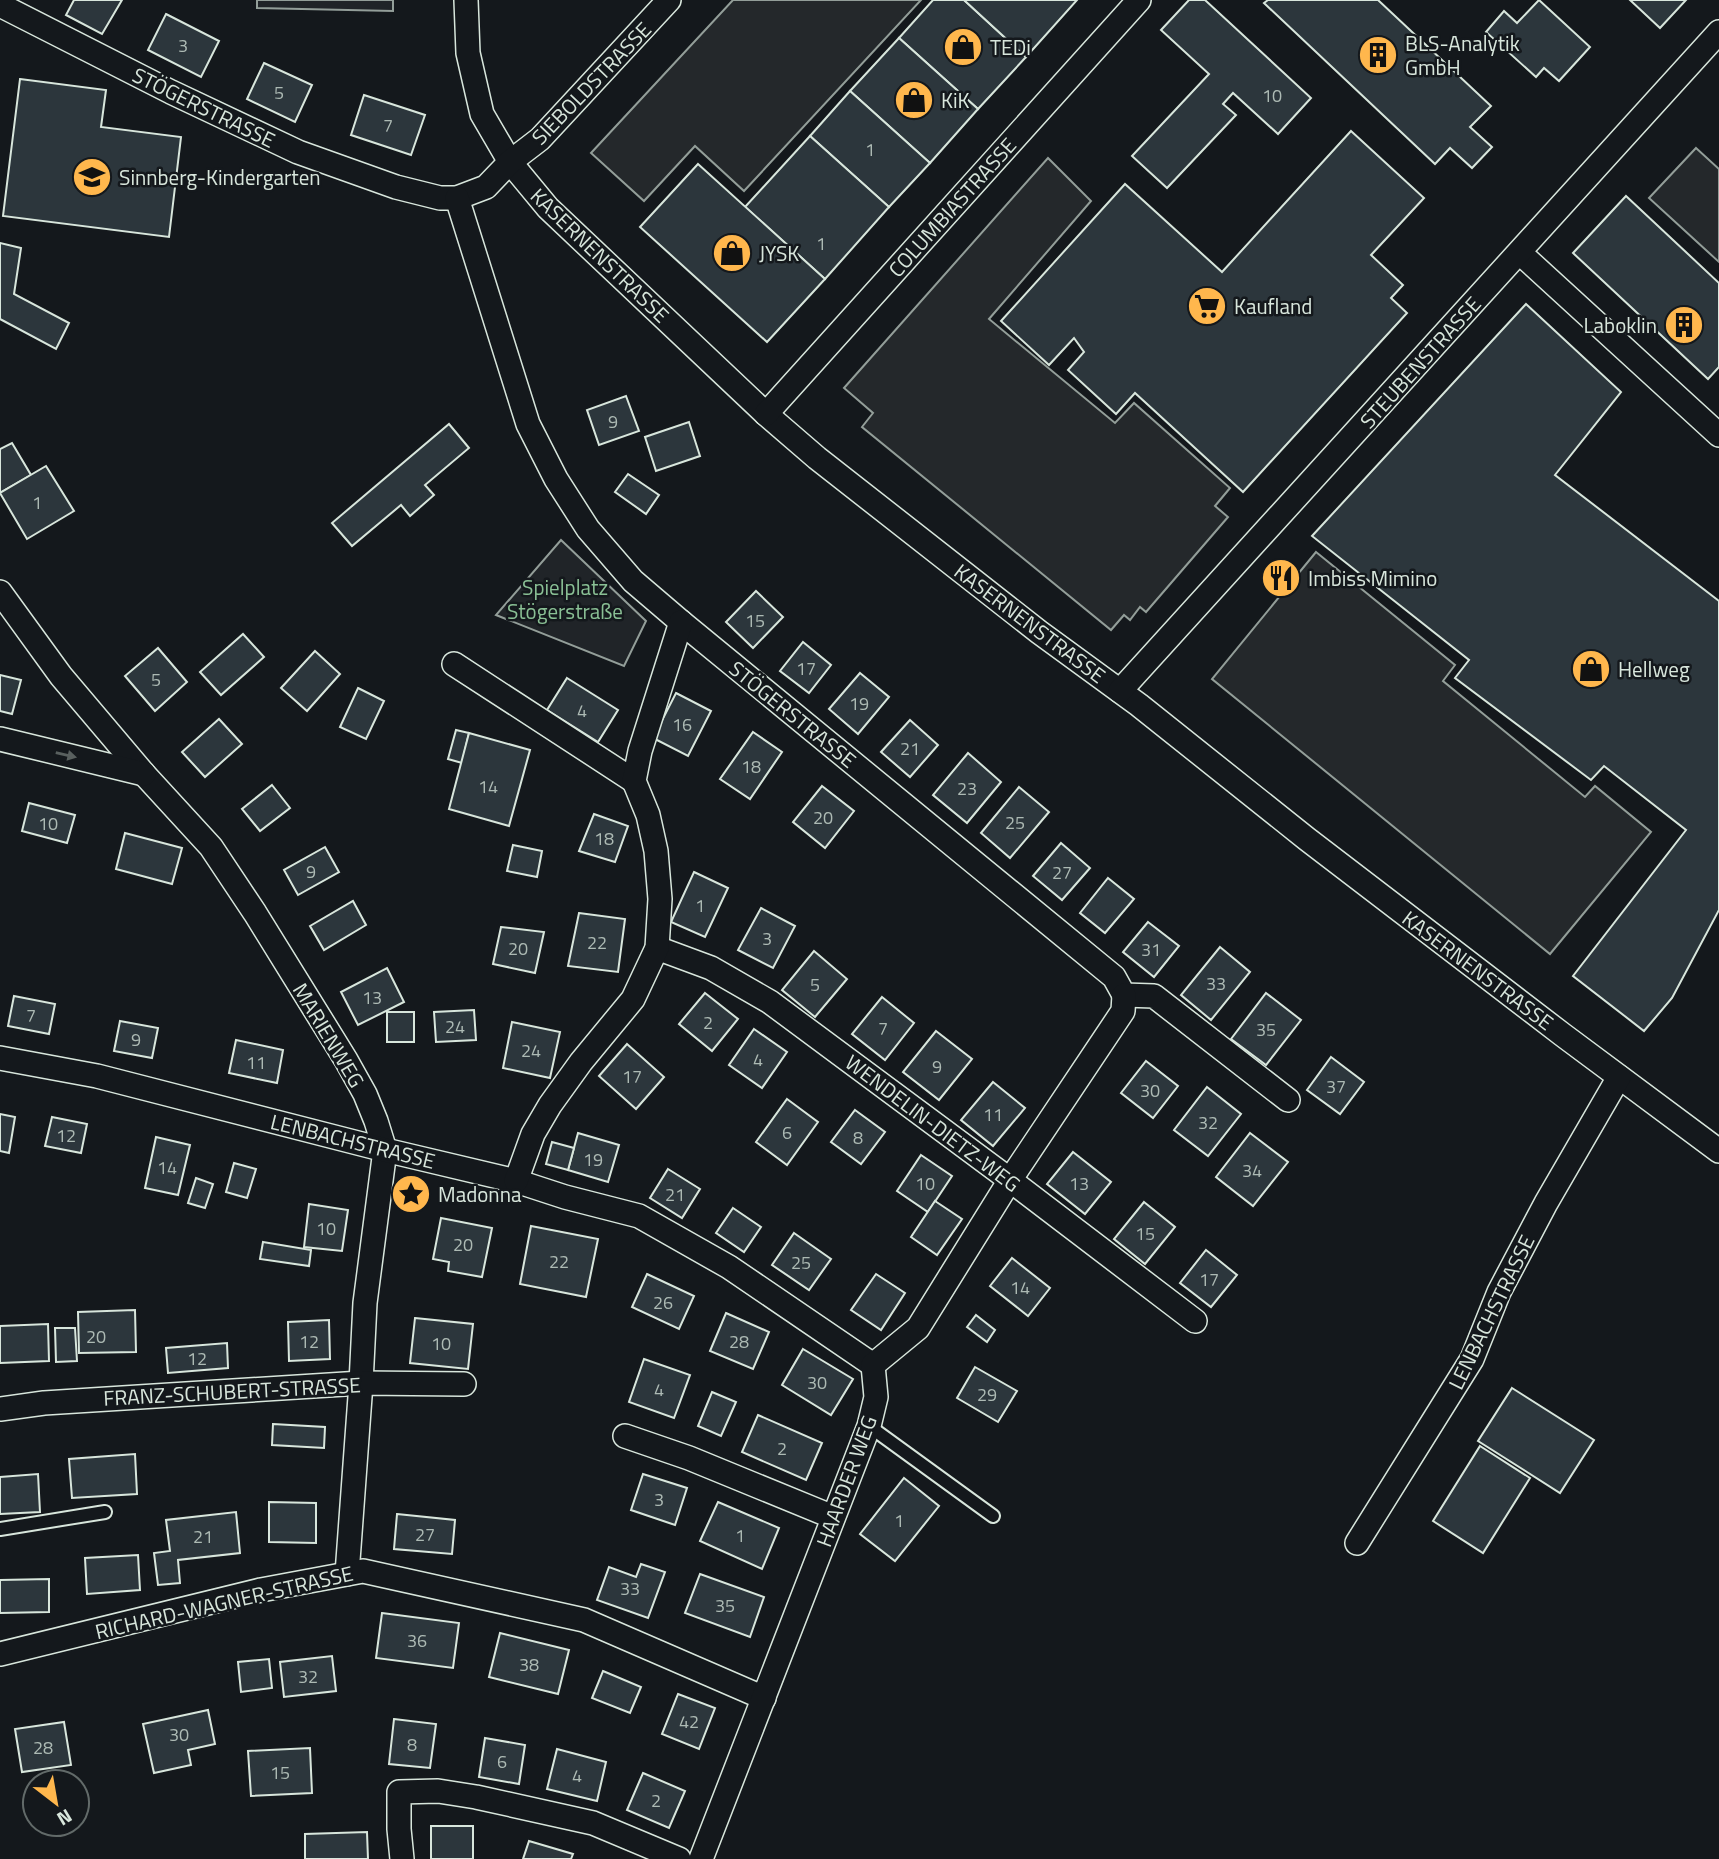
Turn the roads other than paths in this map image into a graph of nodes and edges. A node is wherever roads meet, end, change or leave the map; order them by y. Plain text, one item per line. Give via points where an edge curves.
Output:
1 (466, 0) edge
2 (669, 0) edge
3 (1139, 0) edge
4 (0, 5) edge
5 (1719, 32) edge
6 (510, 162) junction
7 (457, 198) junction
8 (1520, 253) junction
9 (766, 414) junction
10 (1719, 435) edge
11 (0, 592) edge
12 (681, 622) junction
13 (454, 664) dead end
14 (1121, 691) junction
15 (0, 739) edge
16 (144, 774) junction
17 (635, 781) junction
18 (657, 948) junction
19 (1124, 995) junction
20 (0, 1058) edge
21 (1619, 1077) junction
22 (1289, 1100) dead end
23 (385, 1150) junction
24 (1719, 1151) edge
25 (1010, 1180) junction
26 (516, 1181) junction
27 (1195, 1321) dead end
28 (873, 1365) junction
29 (361, 1383) junction
30 (464, 1384) dead end
31 (0, 1409) edge
32 (869, 1426) junction
33 (625, 1436) dead end
34 (105, 1513) dead end
35 (993, 1516) dead end
36 (833, 1517) junction
37 (0, 1529) edge
38 (1357, 1542) dead end
39 (346, 1574) junction
40 (0, 1654) edge
41 (764, 1698) junction
42 (402, 1859) edge
43 (679, 1859) edge
44 (701, 1859) edge

1 - 6 street, KASERNENSTRASSE via 468,53 482,114
2 - 6 street, SIEBOLDSTRASSE via 540,139
3 - 9 street, COLUMBIASTRASSE
4 - 7 street, STÖGERSTRASSE via 298,152 396,187
5 - 8 street, STEUBENSTRASSE
6 - 7 street via 486,187
6 - 9 street, KASERNENSTRASSE via 548,208
7 - 12 street, STÖGERSTRASSE via 528,424 556,479 588,529 633,581
8 - 10 street
8 - 14 street, STEUBENSTRASSE
9 - 14 street, KASERNENSTRASSE
11 - 16 street, MARIENWEG via 61,676
12 - 17 street via 640,751
12 - 19 street, STÖGERSTRASSE via 1114,977
13 - 17 street
14 - 21 street, KASERNENSTRASSE
15 -> 16 street
16 - 23 street, MARIENWEG via 211,847 255,913 365,1094
17 - 18 street via 656,851 660,899
18 - 25 street, WENDELIN-DIETZ-WEG via 711,968 770,1002
18 - 26 street via 633,999 550,1105 533,1134
19 - 22 street via 1154,996
19 - 25 street via 1123,1011
20 - 23 street, LENBACHSTRASSE via 97,1076
21 - 24 street, KASERNENSTRASSE
21 - 38 street, LENBACHSTRASSE via 1499,1292 1472,1359
23 - 26 street, LENBACHSTRASSE
23 - 29 street, MARIENWEG via 365,1303
25 - 27 street, WENDELIN-DIETZ-WEG
25 - 28 street via 918,1328
26 - 28 street, LENBACHSTRASSE via 639,1216 729,1267
28 - 32 street, HAARDER WEG via 876,1397
29 - 30 street, FRANZ-SCHUBERT-STRASSE
29 - 31 street, FRANZ-SCHUBERT-STRASSE
29 - 39 street, MARIENWEG
32 - 35 lane
32 - 36 street, HAARDER WEG
33 - 36 street
34 - 37 lane
36 - 41 street, HAARDER WEG
39 - 40 street, RICHARD-WAGNER-STRASSE via 261,1590
39 - 41 street, RICHARD-WAGNER-STRASSE via 363,1571 584,1620
41 - 44 street, HAARDER WEG
42 - 43 street via 399,1792 438,1791 593,1822

